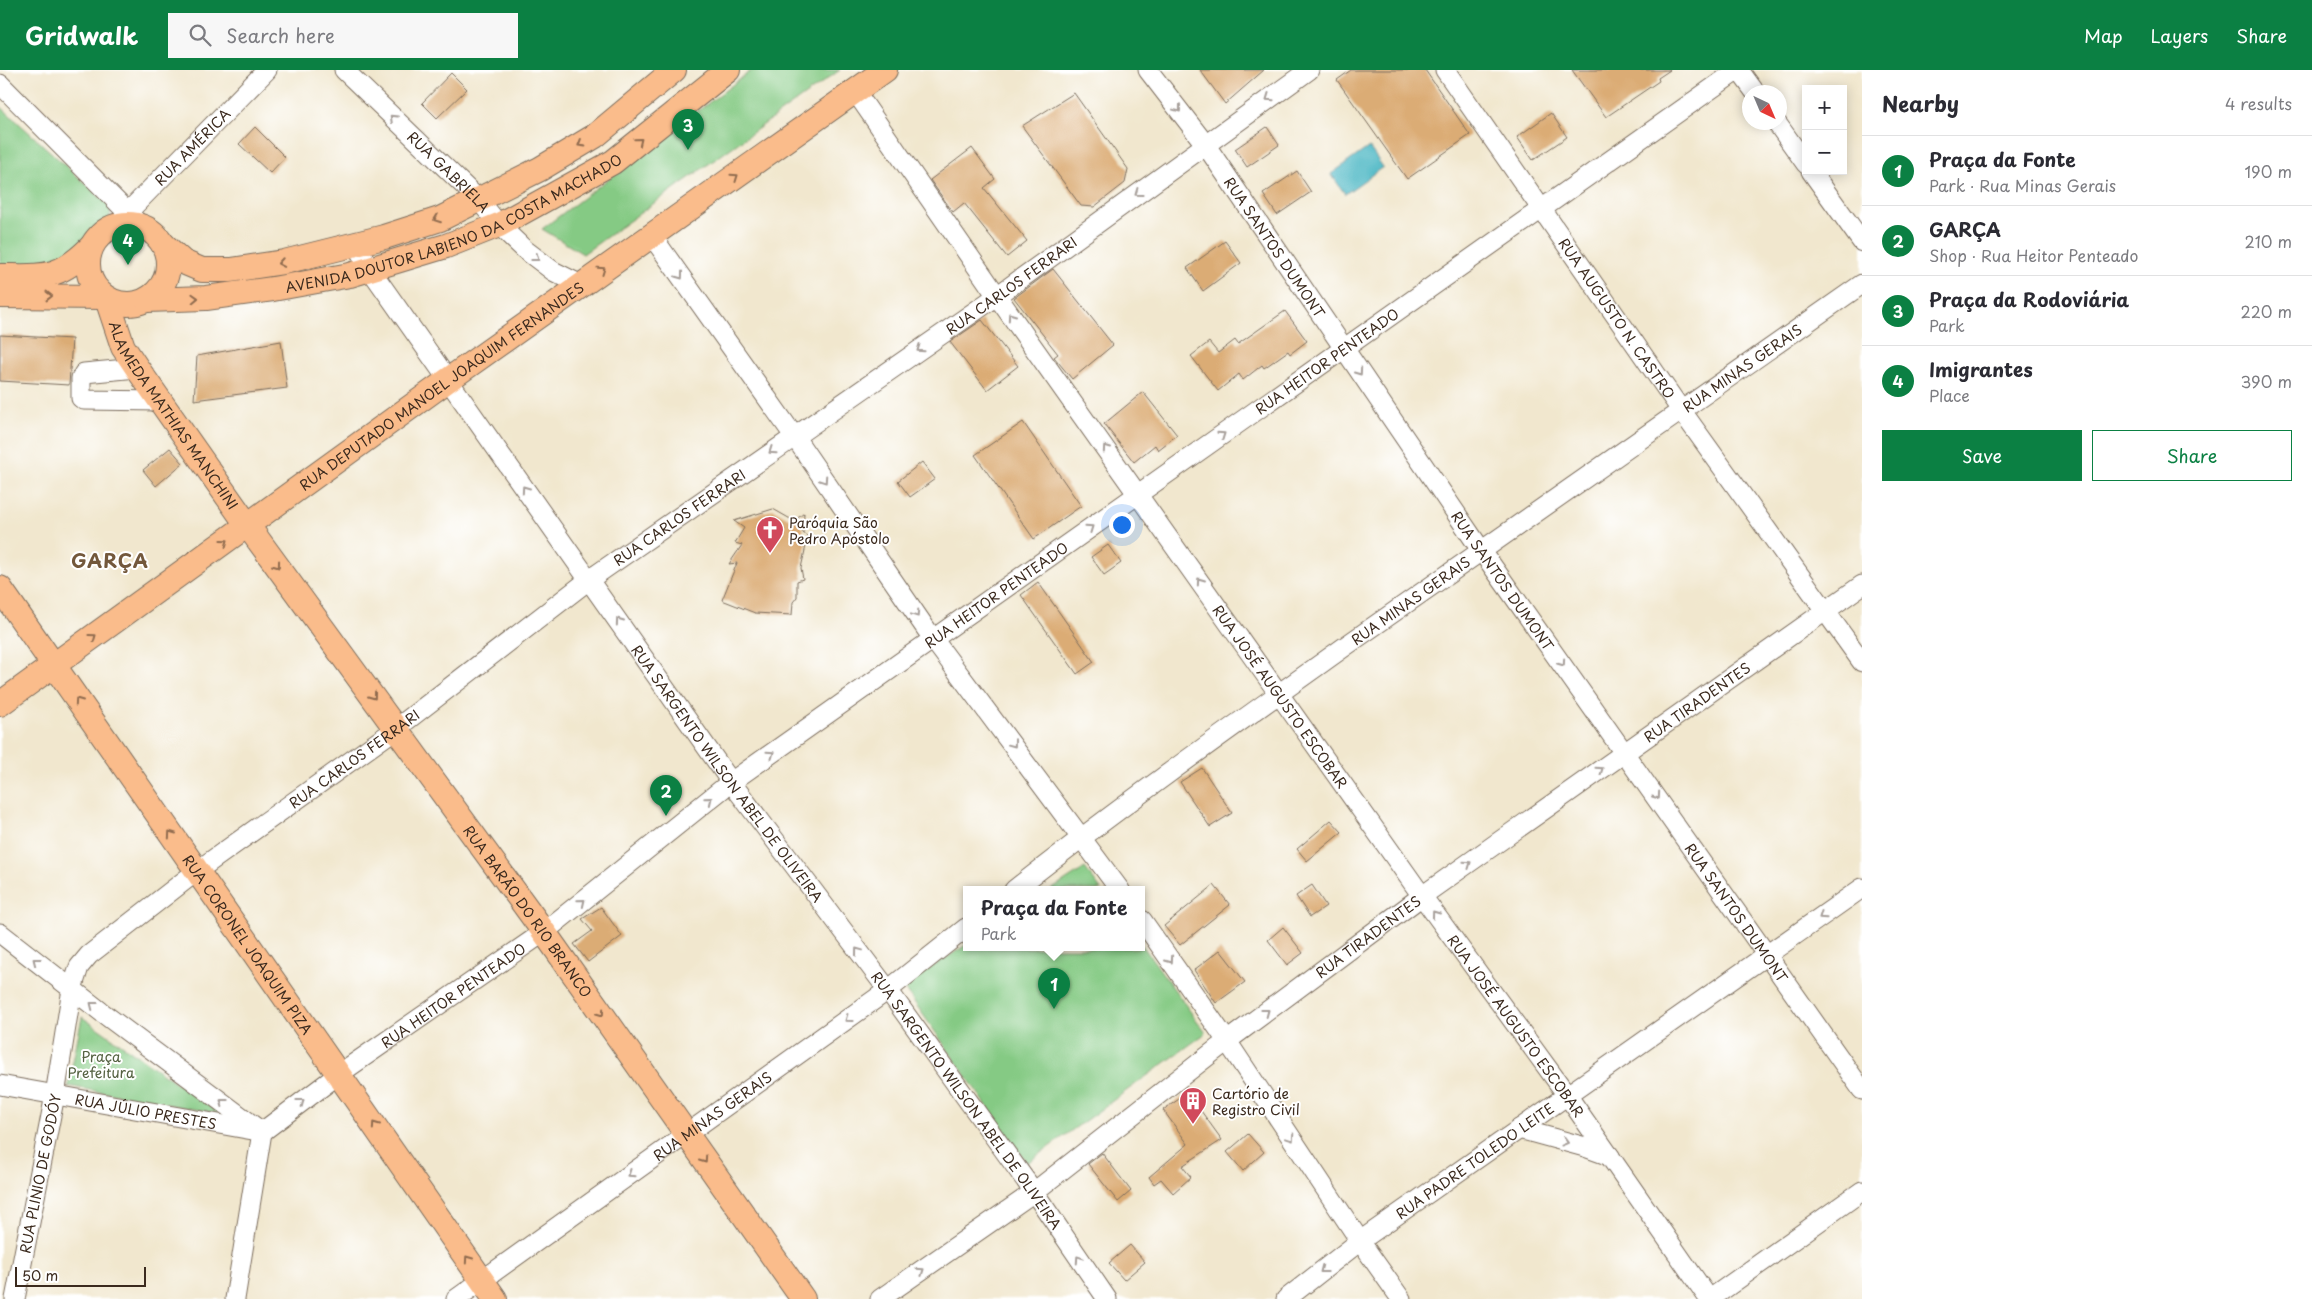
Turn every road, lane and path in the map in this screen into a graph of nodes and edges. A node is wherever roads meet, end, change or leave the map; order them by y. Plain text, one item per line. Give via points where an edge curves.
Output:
1 (267, 70) edge
2 (344, 70) edge
3 (674, 70) edge
4 (728, 70) edge
5 (884, 70) edge
6 (1148, 70) edge
7 (1309, 70) edge
8 (1445, 70) edge
9 (1738, 70) edge
10 (0, 84) edge
11 (1750, 85) edge
12 (855, 91) junction
13 (1782, 130) edge
14 (1205, 144) junction
15 (1802, 158) edge
16 (1814, 175) edge
17 (479, 200) junction
18 (1542, 209) junction
19 (129, 220) junction
20 (499, 225) junction
21 (652, 236) junction
22 (1862, 242) edge
23 (164, 245) junction
24 (356, 245) junction
25 (91, 247) junction
26 (370, 269) junction
27 (0, 276) edge
28 (1862, 284) edge
29 (581, 285) junction
30 (0, 296) edge
31 (997, 296) junction
32 (106, 298) junction
33 (147, 300) junction
34 (1344, 349) junction
35 (138, 368) junction
36 (448, 380) junction
37 (161, 401) junction
38 (1681, 410) junction
39 (794, 436) junction
40 (1138, 494) junction
41 (248, 526) junction
42 (1482, 550) junction
43 (590, 579) junction
44 (1862, 585) edge
45 (0, 588) edge
46 (1825, 610) junction
47 (933, 639) junction
48 (1862, 662) edge
49 (53, 665) junction
50 (1280, 693) junction
51 (0, 704) edge
52 (397, 728) junction
53 (1626, 752) junction
54 (731, 782) junction
55 (1082, 837) junction
56 (197, 871) junction
57 (1019, 886) edge
58 (1117, 886) edge
59 (1862, 888) edge
60 (1422, 896) junction
61 (1145, 924) edge
62 (963, 930) edge
63 (0, 932) edge
64 (544, 932) junction
65 (1768, 954) junction
66 (72, 989) junction
67 (888, 990) junction
68 (1227, 1040) junction
69 (339, 1074) junction
70 (0, 1085) edge
71 (1862, 1090) edge
72 (55, 1095) junction
73 (1567, 1095) junction
74 (1519, 1129) junction
75 (262, 1132) junction
76 (686, 1135) junction
77 (1610, 1156) junction
78 (1862, 1191) edge
79 (1034, 1192) junction
80 (1360, 1241) junction
81 (489, 1289) edge
82 (15, 1299) edge
83 (235, 1299) edge
84 (456, 1299) edge
85 (803, 1299) edge
86 (880, 1299) edge
87 (1106, 1299) edge
88 (1286, 1299) edge
89 (1400, 1299) edge
90 (1710, 1299) edge

1 - 19 street, RUA AMÉRICA
17 -> 2 street, RUA GABRIELA
3 -> 17 main road, AVENIDA DOUTOR LABIENO DA COSTA MACHADO via 595,136
20 -> 4 main road, AVENIDA DOUTOR LABIENO DA COSTA MACHADO via 612,162
5 - 12 main road, RUA DEPUTADO MANOEL JOAQUIM FERNANDES
6 -> 14 street, RUA SANTOS DUMONT
7 -> 14 street, RUA CARLOS FERRARI
8 - 18 street, RUA AUGUSTO N. CASTRO
9 - 11 street
9 - 18 street, RUA HEITOR PENTEADO
10 - 19 street
21 -> 12 main road, RUA DEPUTADO MANOEL JOAQUIM FERNANDES
12 - 31 street, RUA JOSÉ AUGUSTO ESCOBAR
13 - 15 street
14 -> 31 street, RUA CARLOS FERRARI
14 - 34 street, RUA SANTOS DUMONT
16 - 22 street
17 - 20 street, RUA GABRIELA
17 -> 24 main road, AVENIDA DOUTOR LABIENO DA COSTA MACHADO via 440,218
18 - 34 street, RUA HEITOR PENTEADO
18 - 38 street, RUA AUGUSTO N. CASTRO
19 - 23 main road via 153,232
19 - 25 main road via 103,232
20 - 26 main road, AVENIDA DOUTOR LABIENO DA COSTA MACHADO via 446,246
20 -> 29 street, RUA GABRIELA via 553,271
29 -> 21 main road, RUA DEPUTADO MANOEL JOAQUIM FERNANDES
21 -> 39 street
24 -> 23 main road, AVENIDA DOUTOR LABIENO DA COSTA MACHADO via 284,262 231,270 202,270 183,262
23 - 33 main road via 168,257 166,276 157,292
24 - 26 street, RUA SARGENTO WILSON ABEL DE OLIVEIRA
25 - 27 main road via 74,263 51,275
25 - 32 main road via 88,274 94,287
33 -> 26 main road, AVENIDA DOUTOR LABIENO DA COSTA MACHADO via 206,298 273,289
26 - 36 street, RUA SARGENTO WILSON ABEL DE OLIVEIRA
28 - 38 street, RUA MINAS GERAIS
29 - 36 main road, RUA DEPUTADO MANOEL JOAQUIM FERNANDES
30 -> 32 main road
31 -> 39 street, RUA CARLOS FERRARI
40 -> 31 street, RUA JOSÉ AUGUSTO ESCOBAR
32 - 33 main road via 123,304
32 - 35 main road, ALAMEDA MATHIAS MANCHINI via 123,347
40 -> 34 street, RUA HEITOR PENTEADO
34 -> 42 street, RUA SANTOS DUMONT
35 - 37 main road, ALAMEDA MATHIAS MANCHINI
35 - 37 street via 84,373 81,398
36 - 41 main road, RUA DEPUTADO MANOEL JOAQUIM FERNANDES
43 -> 36 street, RUA SARGENTO WILSON ABEL DE OLIVEIRA
37 - 41 main road, ALAMEDA MATHIAS MANCHINI
38 - 42 street, RUA MINAS GERAIS
38 - 46 street, RUA AUGUSTO N. CASTRO
39 -> 43 street, RUA CARLOS FERRARI
39 -> 47 street
47 -> 40 street, RUA HEITOR PENTEADO
50 -> 40 street, RUA JOSÉ AUGUSTO ESCOBAR
49 -> 41 main road, RUA DEPUTADO MANOEL JOAQUIM FERNANDES
41 -> 52 main road, RUA BARÃO DO RIO BRANCO
42 - 50 street, RUA MINAS GERAIS
42 -> 53 street, RUA SANTOS DUMONT
43 - 52 street, RUA CARLOS FERRARI
54 -> 43 street, RUA SARGENTO WILSON ABEL DE OLIVEIRA
44 - 46 street, RUA TIRADENTES
45 - 49 main road, RUA CORONEL JOAQUIM PIZA
46 - 48 street, RUA AUGUSTO N. CASTRO
46 - 53 street, RUA TIRADENTES
54 -> 47 street, RUA HEITOR PENTEADO
47 -> 55 street
49 - 51 main road, RUA DEPUTADO MANOEL JOAQUIM FERNANDES
56 -> 49 main road, RUA CORONEL JOAQUIM PIZA
50 - 55 street, RUA MINAS GERAIS
50 - 60 street, RUA JOSÉ AUGUSTO ESCOBAR
52 - 56 street, RUA CARLOS FERRARI
52 - 64 main road, RUA BARÃO DO RIO BRANCO
60 -> 53 street, RUA TIRADENTES
53 -> 65 street, RUA SANTOS DUMONT
64 -> 54 street, RUA HEITOR PENTEADO
67 -> 54 street, RUA SARGENTO WILSON ABEL DE OLIVEIRA
55 - 57 street, RUA MINAS GERAIS
55 - 58 street
56 - 66 street, RUA CARLOS FERRARI via 89,955 79,968
56 - 69 main road, RUA CORONEL JOAQUIM PIZA
59 -> 65 street, RUA PADRE TOLEDO LEITE
68 -> 60 street, RUA TIRADENTES
73 -> 60 street, RUA JOSÉ AUGUSTO ESCOBAR
61 -> 68 street
62 - 67 street, RUA MINAS GERAIS
66 -> 63 street
64 - 69 street, RUA HEITOR PENTEADO
64 -> 76 main road, RUA BARÃO DO RIO BRANCO
65 - 71 street, RUA SANTOS DUMONT
65 - 73 street, RUA PADRE TOLEDO LEITE
66 - 72 street, RUA PLINIO DE GODÓY
75 -> 66 street
67 -> 76 street, RUA MINAS GERAIS
67 - 79 street, RUA SARGENTO WILSON ABEL DE OLIVEIRA
68 - 79 street, RUA TIRADENTES
68 -> 80 street
75 -> 69 street, RUA HEITOR PENTEADO
81 -> 69 main road, RUA CORONEL JOAQUIM PIZA
70 - 72 street, RUA JÚLIO PRESTES
72 - 75 street, RUA JÚLIO PRESTES
72 - 82 street, RUA PLINIO DE GODÓY
73 - 74 street, RUA PADRE TOLEDO LEITE
73 - 77 street, RUA JOSÉ AUGUSTO ESCOBAR
74 -> 77 street
74 - 80 street, RUA PADRE TOLEDO LEITE
75 - 83 street
76 -> 81 street, RUA MINAS GERAIS
76 -> 85 main road, RUA BARÃO DO RIO BRANCO
77 - 90 street, RUA JOSÉ AUGUSTO ESCOBAR
78 - 90 street
86 -> 79 street, RUA TIRADENTES
87 -> 79 street, RUA SARGENTO WILSON ABEL DE OLIVEIRA
80 -> 88 street, RUA PADRE TOLEDO LEITE
80 - 89 street
81 - 84 street, RUA MINAS GERAIS

